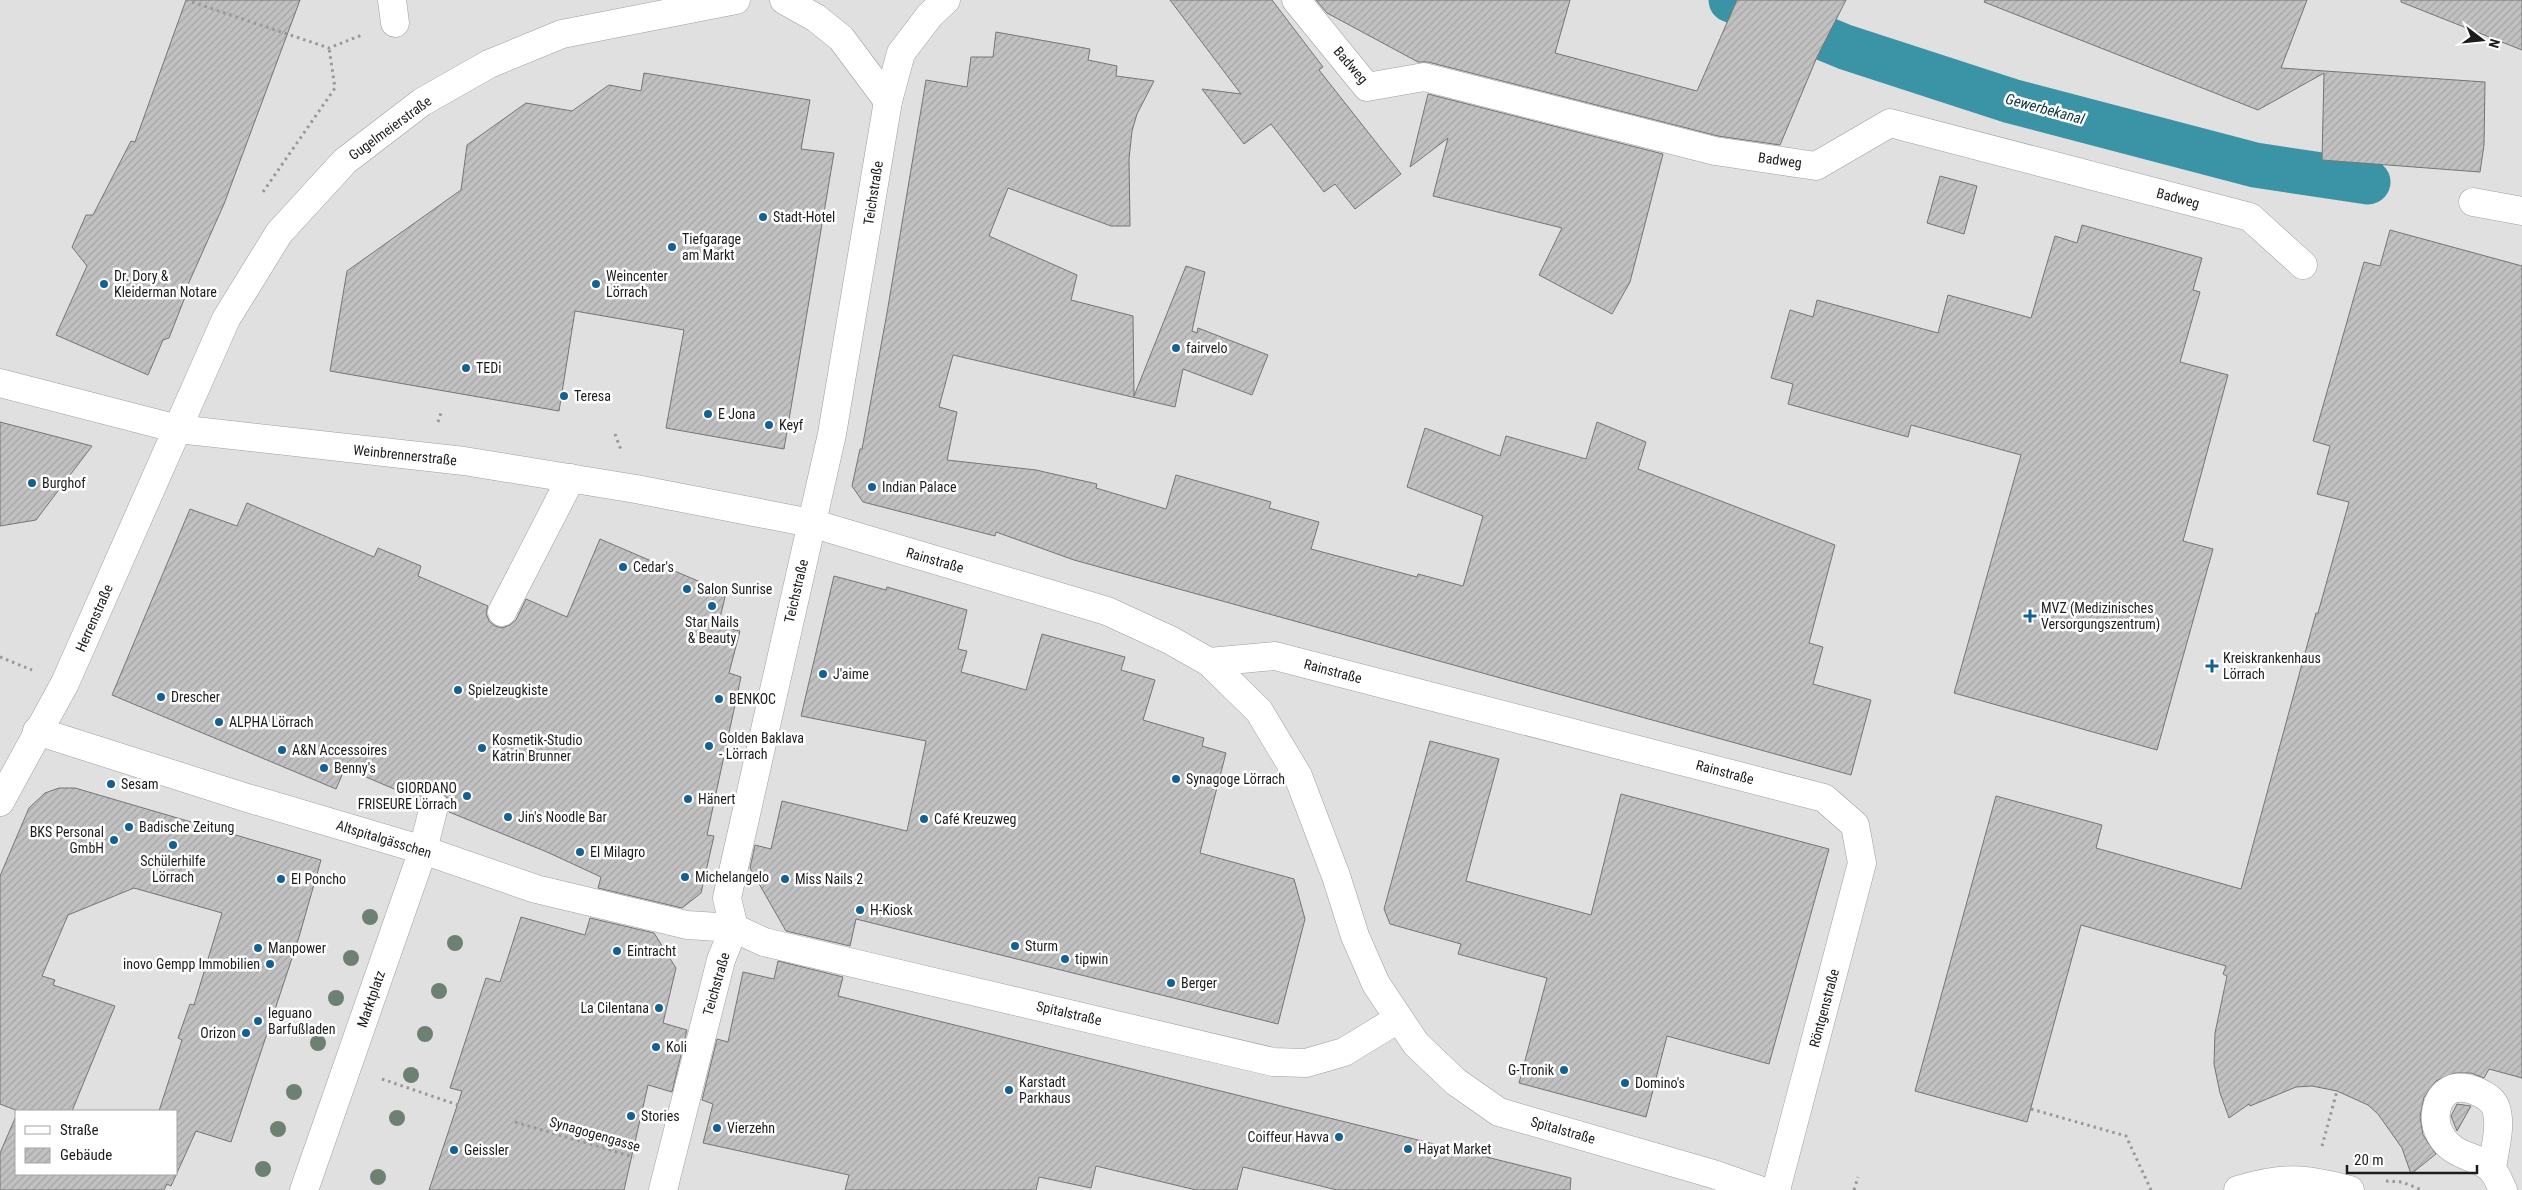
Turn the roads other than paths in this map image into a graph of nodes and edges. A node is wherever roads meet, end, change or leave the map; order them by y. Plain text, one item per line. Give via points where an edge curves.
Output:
1 (736, 0) edge
2 (784, 0) edge
3 (946, 0) edge
4 (1296, 0) edge
5 (888, 101) junction
6 (2473, 202) dead end
7 (2522, 211) edge
8 (2303, 265) dead end
9 (0, 383) edge
10 (178, 429) junction
11 (571, 478) junction
12 (812, 523) junction
13 (502, 612) dead end
14 (1209, 662) junction
15 (37, 731) junction
16 (0, 802) edge
17 (434, 806) dead end
18 (1855, 825) joint
19 (423, 850) junction
20 (734, 928) junction
21 (1398, 1019) junction
22 (665, 1179) edge
23 (304, 1190) edge
24 (1759, 1190) edge
25 (1776, 1190) edge
26 (2238, 1190) edge
27 (2350, 1190) edge

1 - 10 street, Gugelmeierstraße via 562,34 480,68 422,102 376,137 345,161 279,233 226,319
2 - 5 street via 816,18 841,38
3 - 5 street, Teichstraße via 901,53
4 - 8 street, Badweg via 1368,87 1424,77 1715,151 1816,166 1890,123 2250,217
5 - 12 street, Teichstraße via 832,434
6 - 7 street
9 - 10 street, Weinbrennerstraße
10 - 11 street, Weinbrennerstraße via 464,462
10 - 15 street, Herrenstraße via 64,683
11 - 12 street, Weinbrennerstraße
11 - 13 street
12 - 14 street, Rainstraße via 1107,611
12 - 20 street, Teichstraße via 727,898
14 - 18 street, Rainstraße via 1275,656 1824,798
14 - 21 street, Spitalstraße via 1259,711 1298,776 1355,936 1376,984
15 - 16 street, Herrenstraße
15 - 19 street, Altspitalgässchen via 244,798
17 - 19 street, Marktplatz
18 - 25 street, Röntgenstraße via 1862,863
19 - 20 street, Altspitalgässchen via 546,891 687,925
19 - 23 street, Marktplatz
20 - 21 street, Spitalstraße via 764,942 1273,1062 1306,1063 1344,1052
20 - 22 street, Teichstraße via 721,960
21 - 24 street, Spitalstraße via 1416,1044 1456,1082 1499,1112
26 - 27 street via 2280,1180 2312,1180

